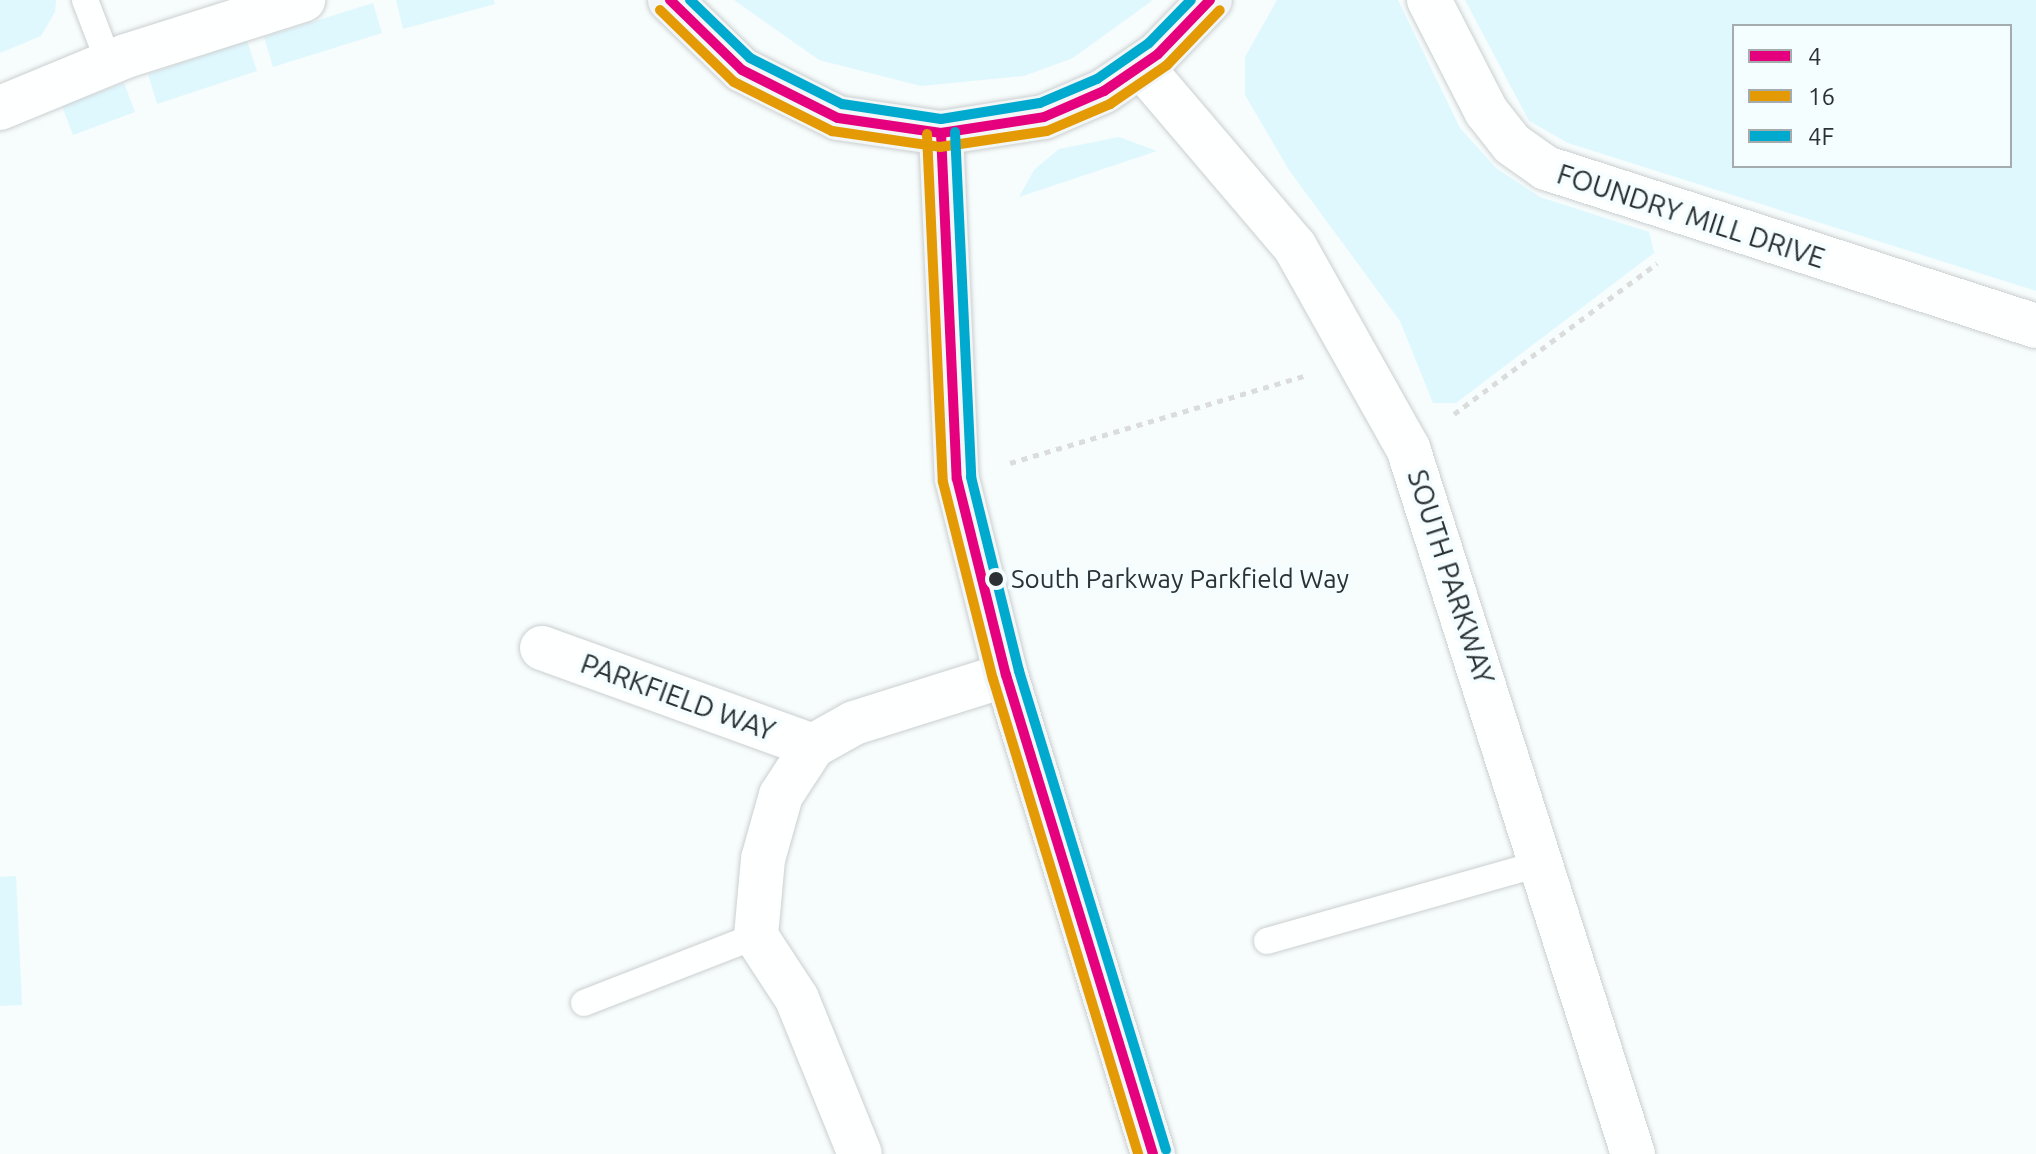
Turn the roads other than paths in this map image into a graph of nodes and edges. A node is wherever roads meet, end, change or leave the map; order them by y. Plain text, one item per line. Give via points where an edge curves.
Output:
1 (85, 0) edge
2 (303, 0) edge
3 (670, 0) edge
4 (1210, 0) edge
5 (1429, 0) edge
6 (109, 63) junction
7 (1141, 66) junction
8 (0, 108) edge
9 (941, 133) junction
10 (2036, 326) edge
11 (542, 648) dead end
12 (1006, 675) junction
13 (813, 746) junction
14 (1543, 863) junction
15 (756, 936) junction
16 (1267, 941) dead end
17 (584, 1003) dead end
18 (860, 1154) edge
19 (1153, 1154) edge
20 (1633, 1154) edge

1 - 6 lane
2 - 6 street
3 - 9 street via 742,70 838,118
4 - 7 street
5 - 10 street, FOUNDRY MILL DRIVE via 1486,111 1512,144 1546,168
6 - 8 street
7 - 9 street via 1104,91 1044,117
7 - 14 street, SOUTH PARKWAY via 1295,247 1408,448
9 - 12 street via 957,479
11 - 13 street, PARKFIELD WAY
12 - 13 street, PARKFIELD WAY via 854,723
12 - 19 street
13 - 15 street, PARKFIELD WAY via 781,795 763,859
14 - 16 lane
14 - 20 street, SOUTH PARKWAY
15 - 17 lane
15 - 18 street via 797,999

